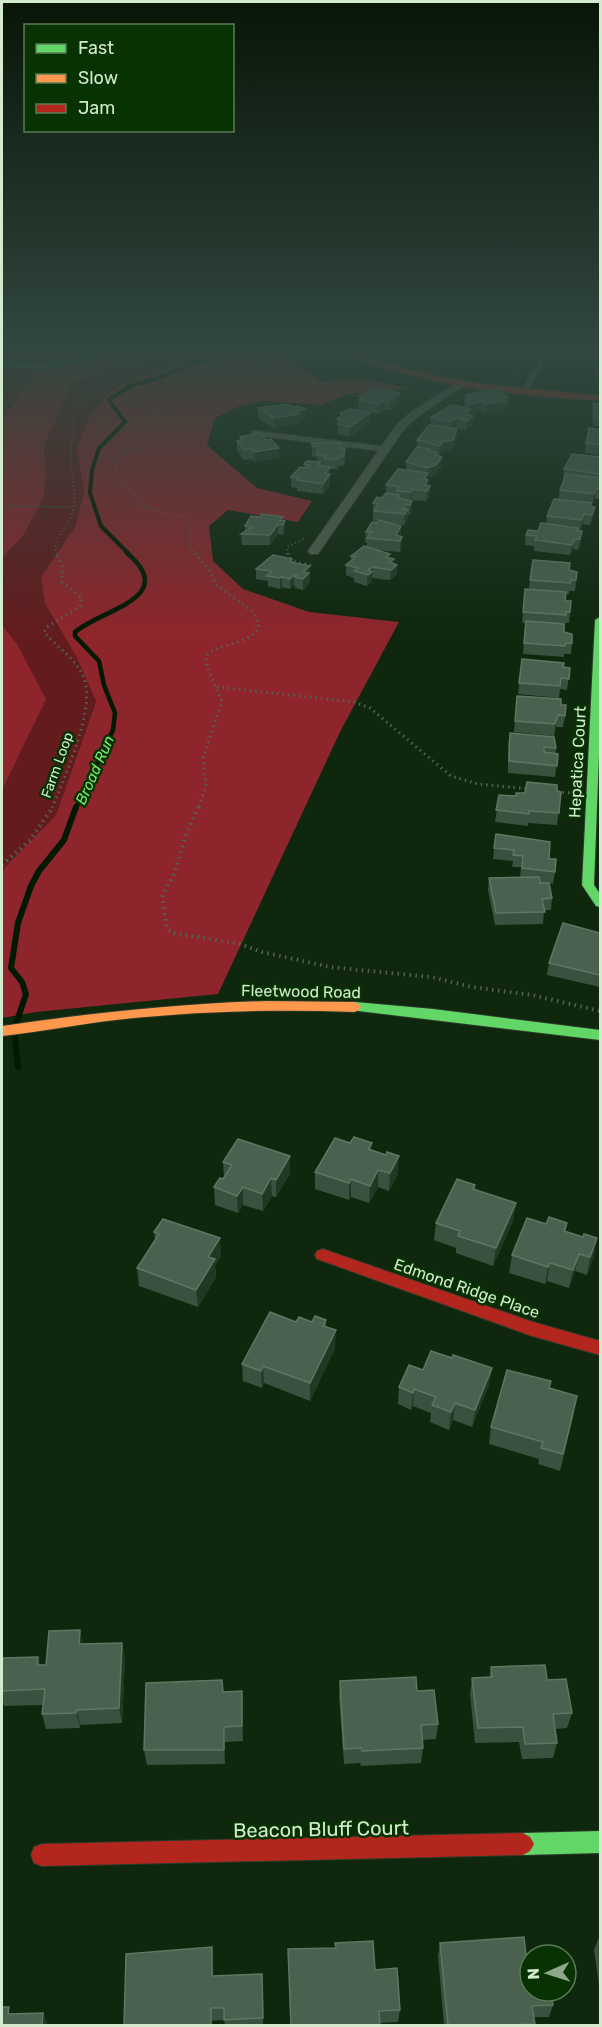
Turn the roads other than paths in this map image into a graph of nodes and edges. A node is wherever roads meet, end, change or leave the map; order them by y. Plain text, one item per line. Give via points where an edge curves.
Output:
1 (356, 446) edge
2 (387, 446) edge
3 (384, 449) junction
4 (314, 551) dead end
5 (600, 620) edge
6 (600, 903) edge
7 (2, 1031) edge
8 (600, 1035) edge
9 (323, 1255) dead end
10 (600, 1348) edge
11 (600, 1842) edge
12 (42, 1855) dead end

1 - 3 lane
2 - 3 street
3 - 4 street
5 - 6 street, Hepatica Court via 588,885
7 - 8 street, Fleetwood Road via 114,1014 266,1005 416,1013
9 - 10 street, Edmond Ridge Place via 532,1329
11 - 12 street, Beacon Bluff Court

